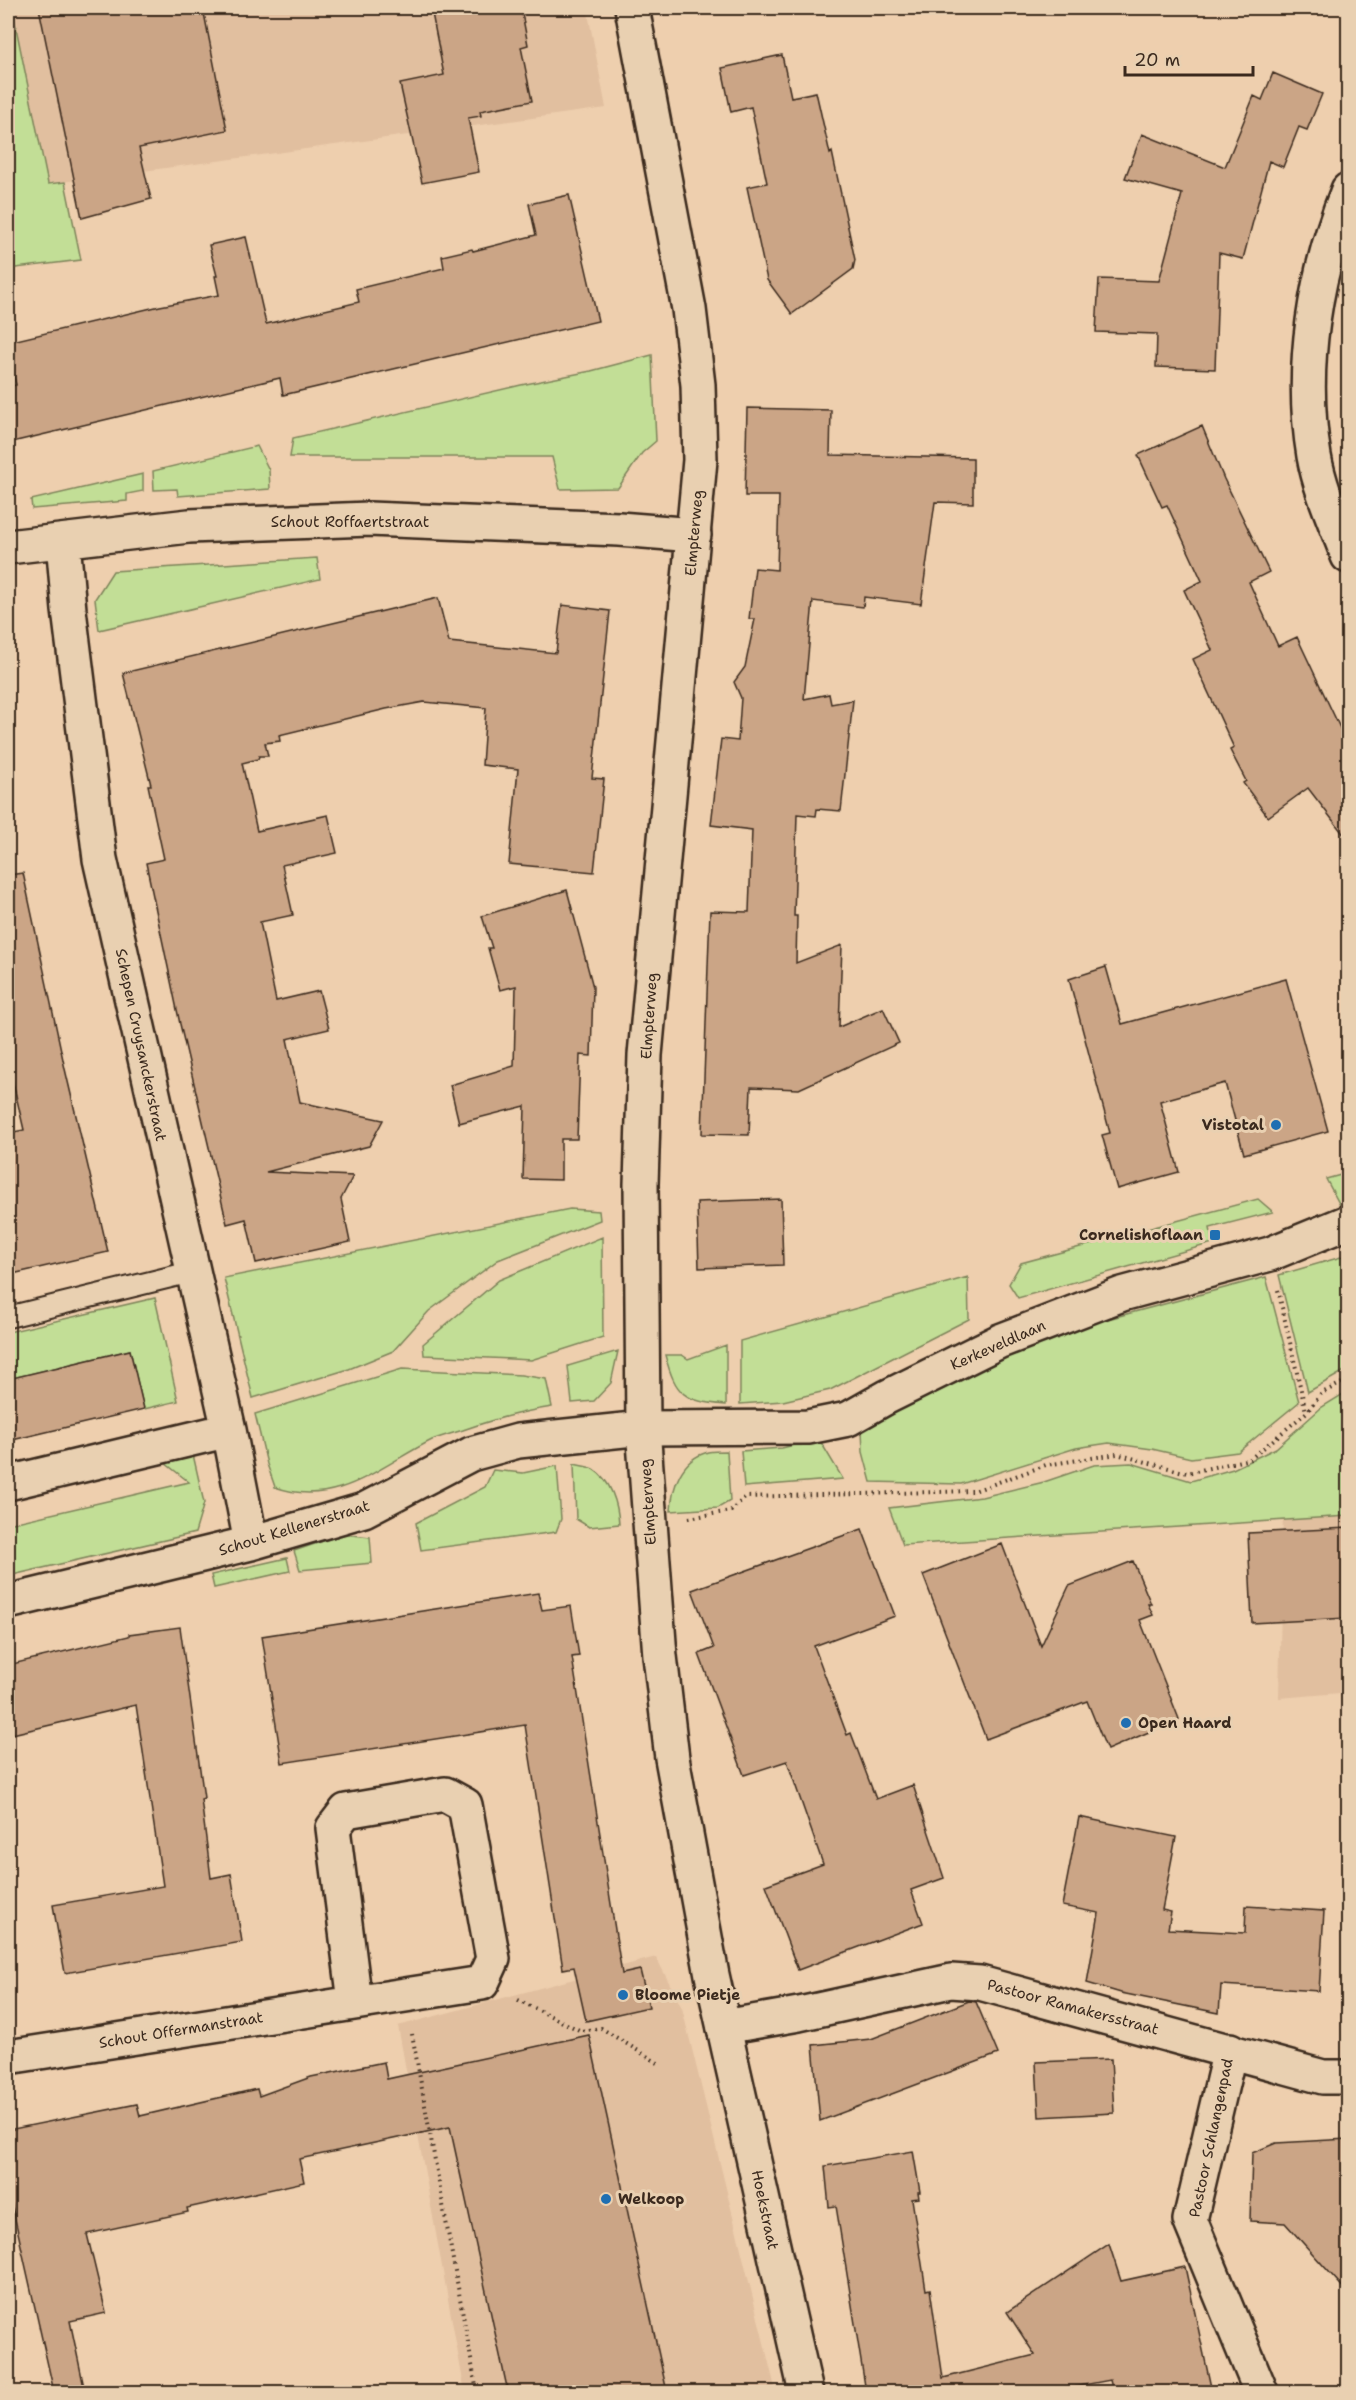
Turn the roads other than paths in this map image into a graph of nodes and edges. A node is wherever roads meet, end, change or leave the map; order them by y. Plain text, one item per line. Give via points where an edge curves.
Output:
1 (632, 8) edge
2 (1348, 190) edge
3 (694, 535) junction
4 (63, 541) junction
5 (8, 547) edge
6 (1348, 556) edge
7 (1348, 1222) edge
8 (191, 1272) junction
9 (8, 1317) edge
10 (643, 1428) junction
11 (229, 1430) junction
12 (8, 1483) edge
13 (251, 1543) junction
14 (8, 1602) edge
15 (355, 2002) junction
16 (724, 2027) junction
17 (1230, 2050) junction
18 (8, 2057) edge
19 (1348, 2077) edge
20 (806, 2392) edge
21 (1261, 2392) edge

1 - 3 street, Elmpterweg via 689,309 698,385 700,460
2 - 6 street via 1314,307 1308,388 1314,457
3 - 4 street, Schout Roffaertstraat via 369,519 189,526
3 - 10 street, Elmpterweg via 645,1055 641,1184
4 - 5 street, Schout Roffaertstraat
4 - 8 street, Schepen Cruysanckerstraat via 100,859
7 - 10 street, Kerkeveldlaan via 1270,1254 1122,1294 1000,1341 848,1419 808,1427
8 - 9 lane
8 - 11 street, Schepen Cruysanckerstraat
10 - 13 street, Schout Kellenerstraat via 518,1440 471,1454 364,1510
10 - 16 street, Elmpterweg via 660,1656 672,1758
11 - 12 street
11 - 13 street, Schepen Cruysanckerstraat
13 - 14 street, Schout Kellenerstraat
15 - 15 street, Schout Offermanstraat via 333,1828 346,1811 445,1794 465,1804 493,1959 482,1983
15 - 18 street, Schout Offermanstraat
16 - 17 street, Pastoor Ramakersstraat via 951,1981 980,1983
16 - 20 street, Hoekstraat
17 - 19 street, Pastoor Ramakersstraat via 1323,2077
17 - 21 street, Pastoor Schlangenpad via 1190,2220

